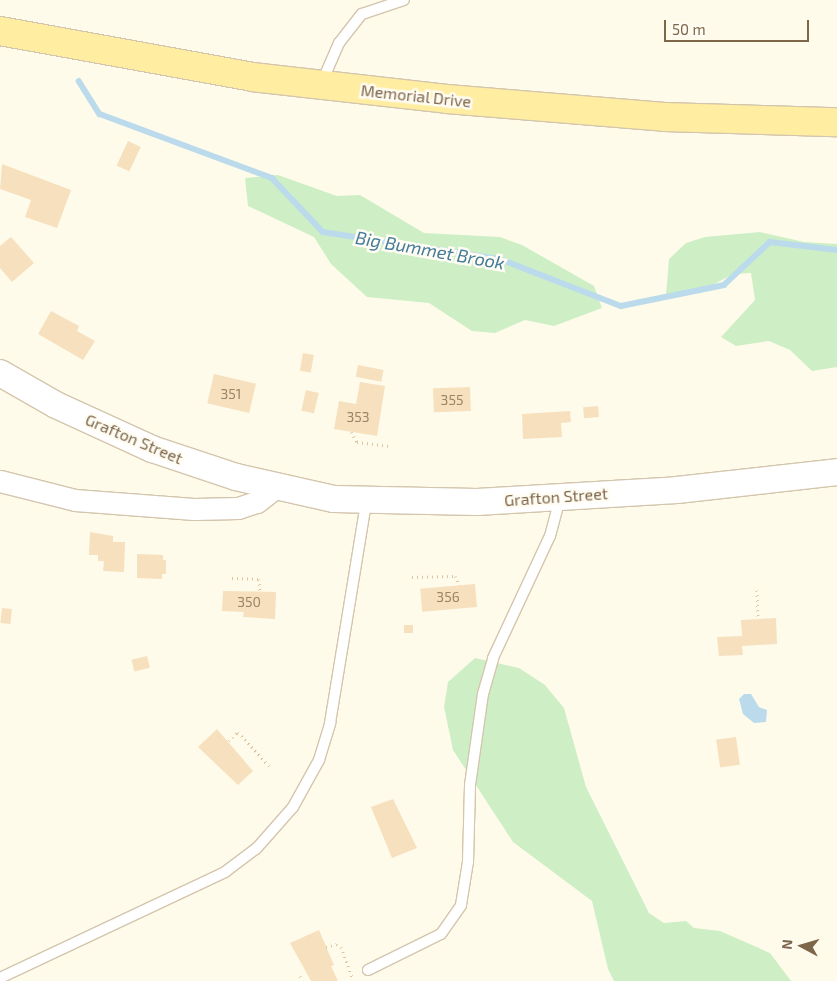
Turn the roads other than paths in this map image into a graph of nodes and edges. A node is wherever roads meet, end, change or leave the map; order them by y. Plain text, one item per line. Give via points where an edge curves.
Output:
1 (404, 0) edge
2 (0, 31) edge
3 (321, 86) junction
4 (837, 122) edge
5 (0, 373) edge
6 (837, 472) edge
7 (0, 481) edge
8 (276, 487) junction
9 (560, 497) junction
10 (366, 502) junction
11 (368, 970) dead end
12 (0, 978) edge

1 - 3 lane via 362,14 339,43
2 - 3 main road, Memorial Drive via 167,63
3 - 4 main road, Memorial Drive via 664,116
5 - 8 street, Grafton Street via 56,405 123,437 180,460
6 - 9 street, Grafton Street via 676,490
7 - 8 street via 75,500 194,508 238,508 257,502
8 - 10 street, Grafton Street
9 - 10 street, Grafton Street via 477,502
9 - 11 lane via 550,536 493,658 483,694 470,785 468,862 460,905 441,934
10 - 12 lane via 330,723 319,760 293,807 256,849 225,872

